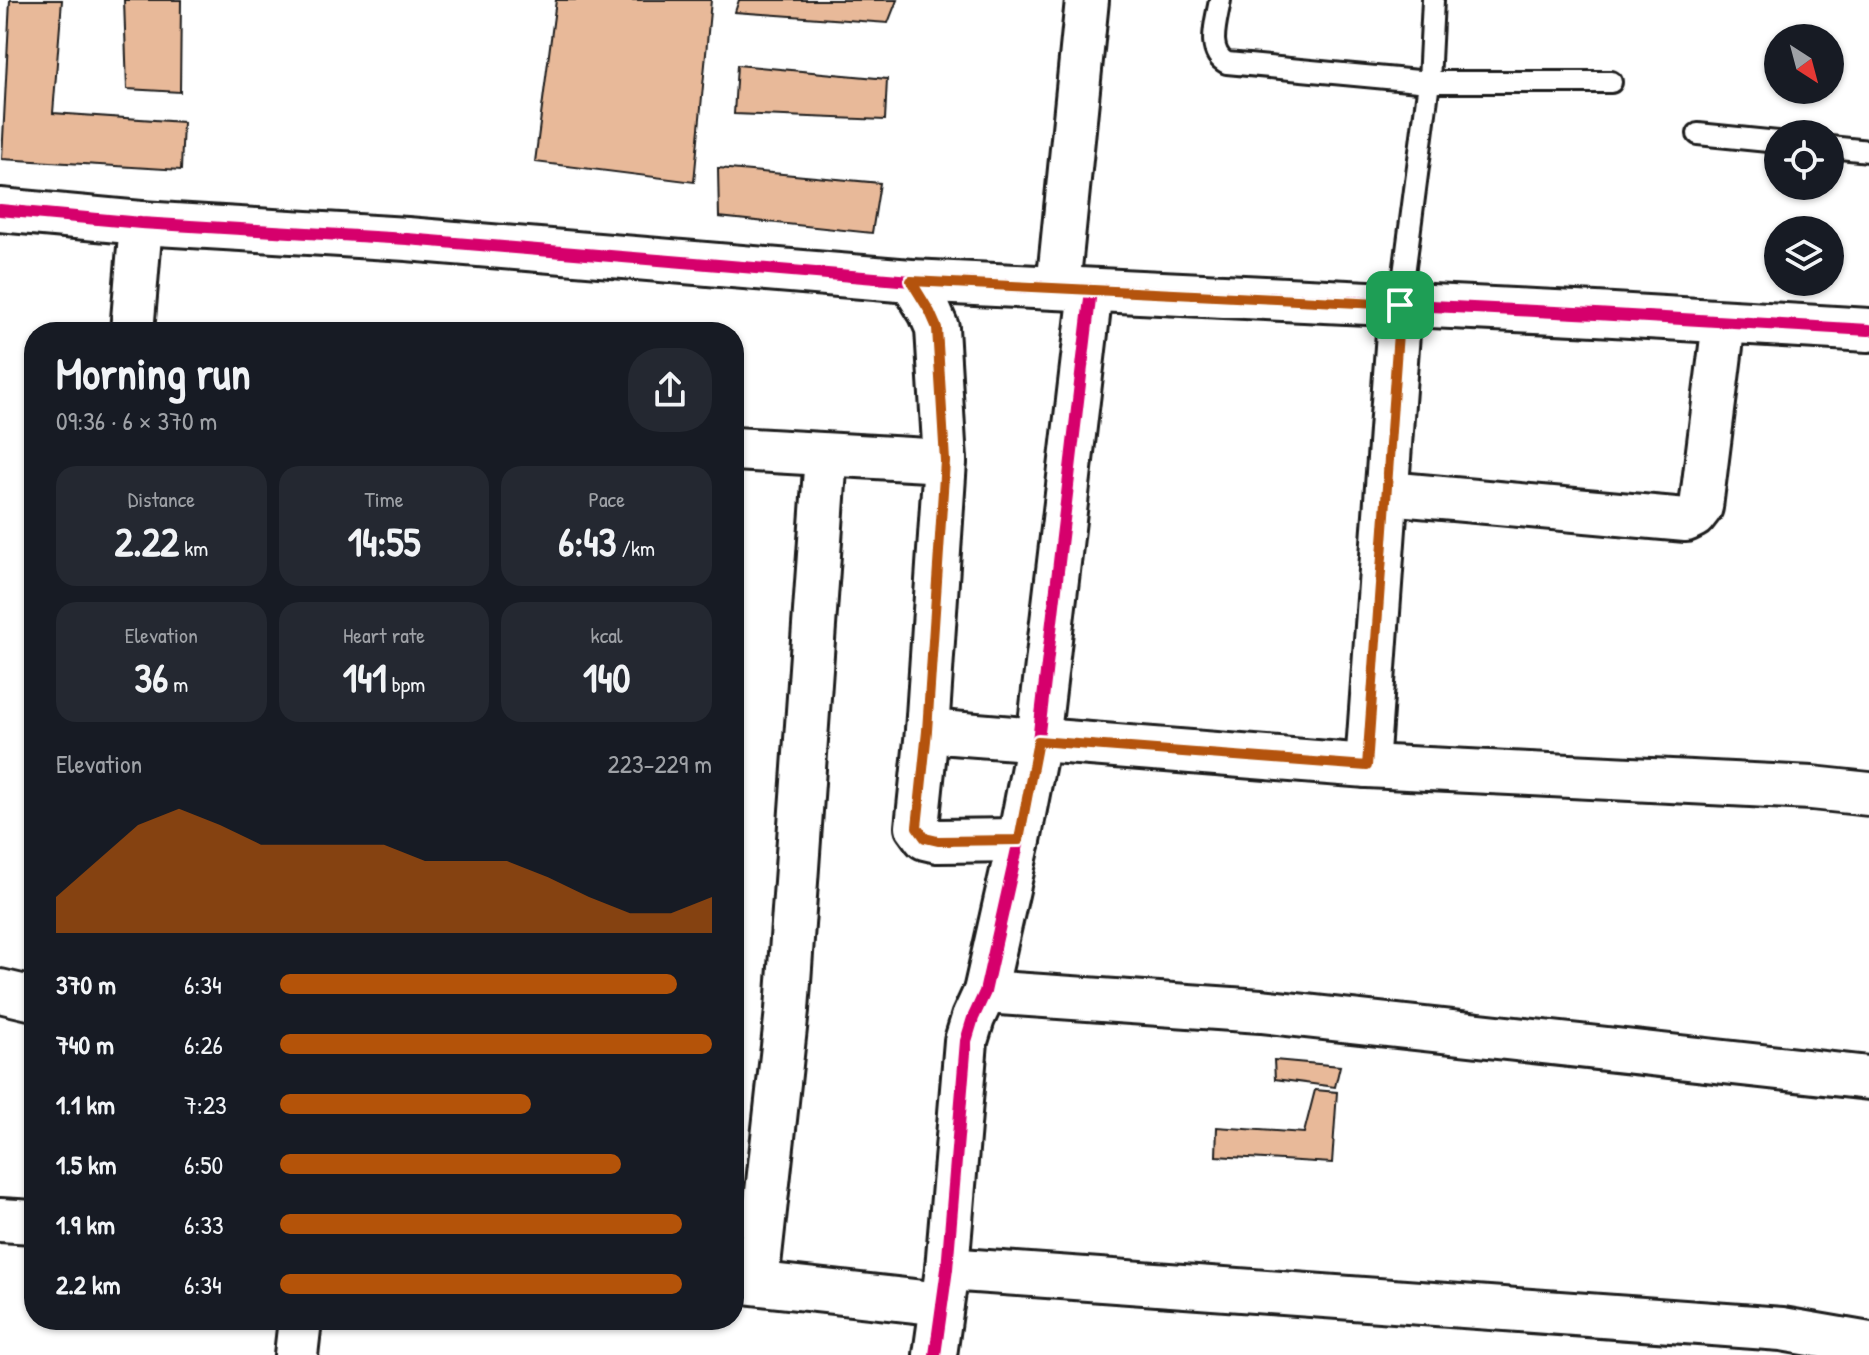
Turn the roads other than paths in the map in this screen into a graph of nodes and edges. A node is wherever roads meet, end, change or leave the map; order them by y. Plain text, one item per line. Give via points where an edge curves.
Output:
1 (1087, 0) edge
2 (1220, 0) edge
3 (1433, 0) edge
4 (1429, 82) junction
5 (1611, 82) dead end
6 (1698, 134) dead end
7 (1764, 141) edge
8 (1844, 148) edge
9 (1869, 151) edge
10 (0, 210) edge
11 (141, 223) junction
12 (911, 281) junction
13 (1074, 289) junction
14 (1400, 305) junction
15 (133, 322) edge
16 (1724, 322) junction
17 (1869, 330) edge
18 (744, 450) edge
19 (826, 455) junction
20 (945, 461) junction
21 (1387, 493) junction
22 (927, 731) junction
23 (1038, 741) junction
24 (1367, 766) junction
25 (1869, 794) edge
26 (1019, 840) junction
27 (0, 991) edge
28 (985, 992) junction
29 (24, 997) edge
30 (1869, 1078) edge
31 (0, 1220) edge
32 (24, 1221) edge
33 (745, 1282) edge
34 (944, 1287) junction
35 (299, 1330) edge
36 (1869, 1344) edge
37 (296, 1355) edge
38 (935, 1355) edge

1 - 13 street
2 - 4 lane via 1215,52 1227,63
3 - 4 lane
4 - 5 lane
4 - 14 lane
6 - 7 lane
8 - 9 lane
10 - 11 street
11 - 12 street via 407,239
11 - 15 street
12 - 13 street
12 - 20 street via 937,328
13 - 14 street
13 - 23 street
14 - 16 street
14 - 21 street
16 - 17 street
16 - 21 street via 1701,507 1694,516 1686,520
18 - 19 street
19 - 20 street
19 - 33 street via 787,1010
20 - 22 street
21 - 24 street
22 - 23 street
22 - 26 street via 917,827 925,838
23 - 24 street
23 - 26 street
24 - 25 street
26 - 28 street
27 - 29 street
28 - 30 street via 1261,1011
28 - 34 street via 966,1041
31 - 32 street
33 - 34 street
34 - 36 street via 1782,1329
34 - 38 street
35 - 37 street

